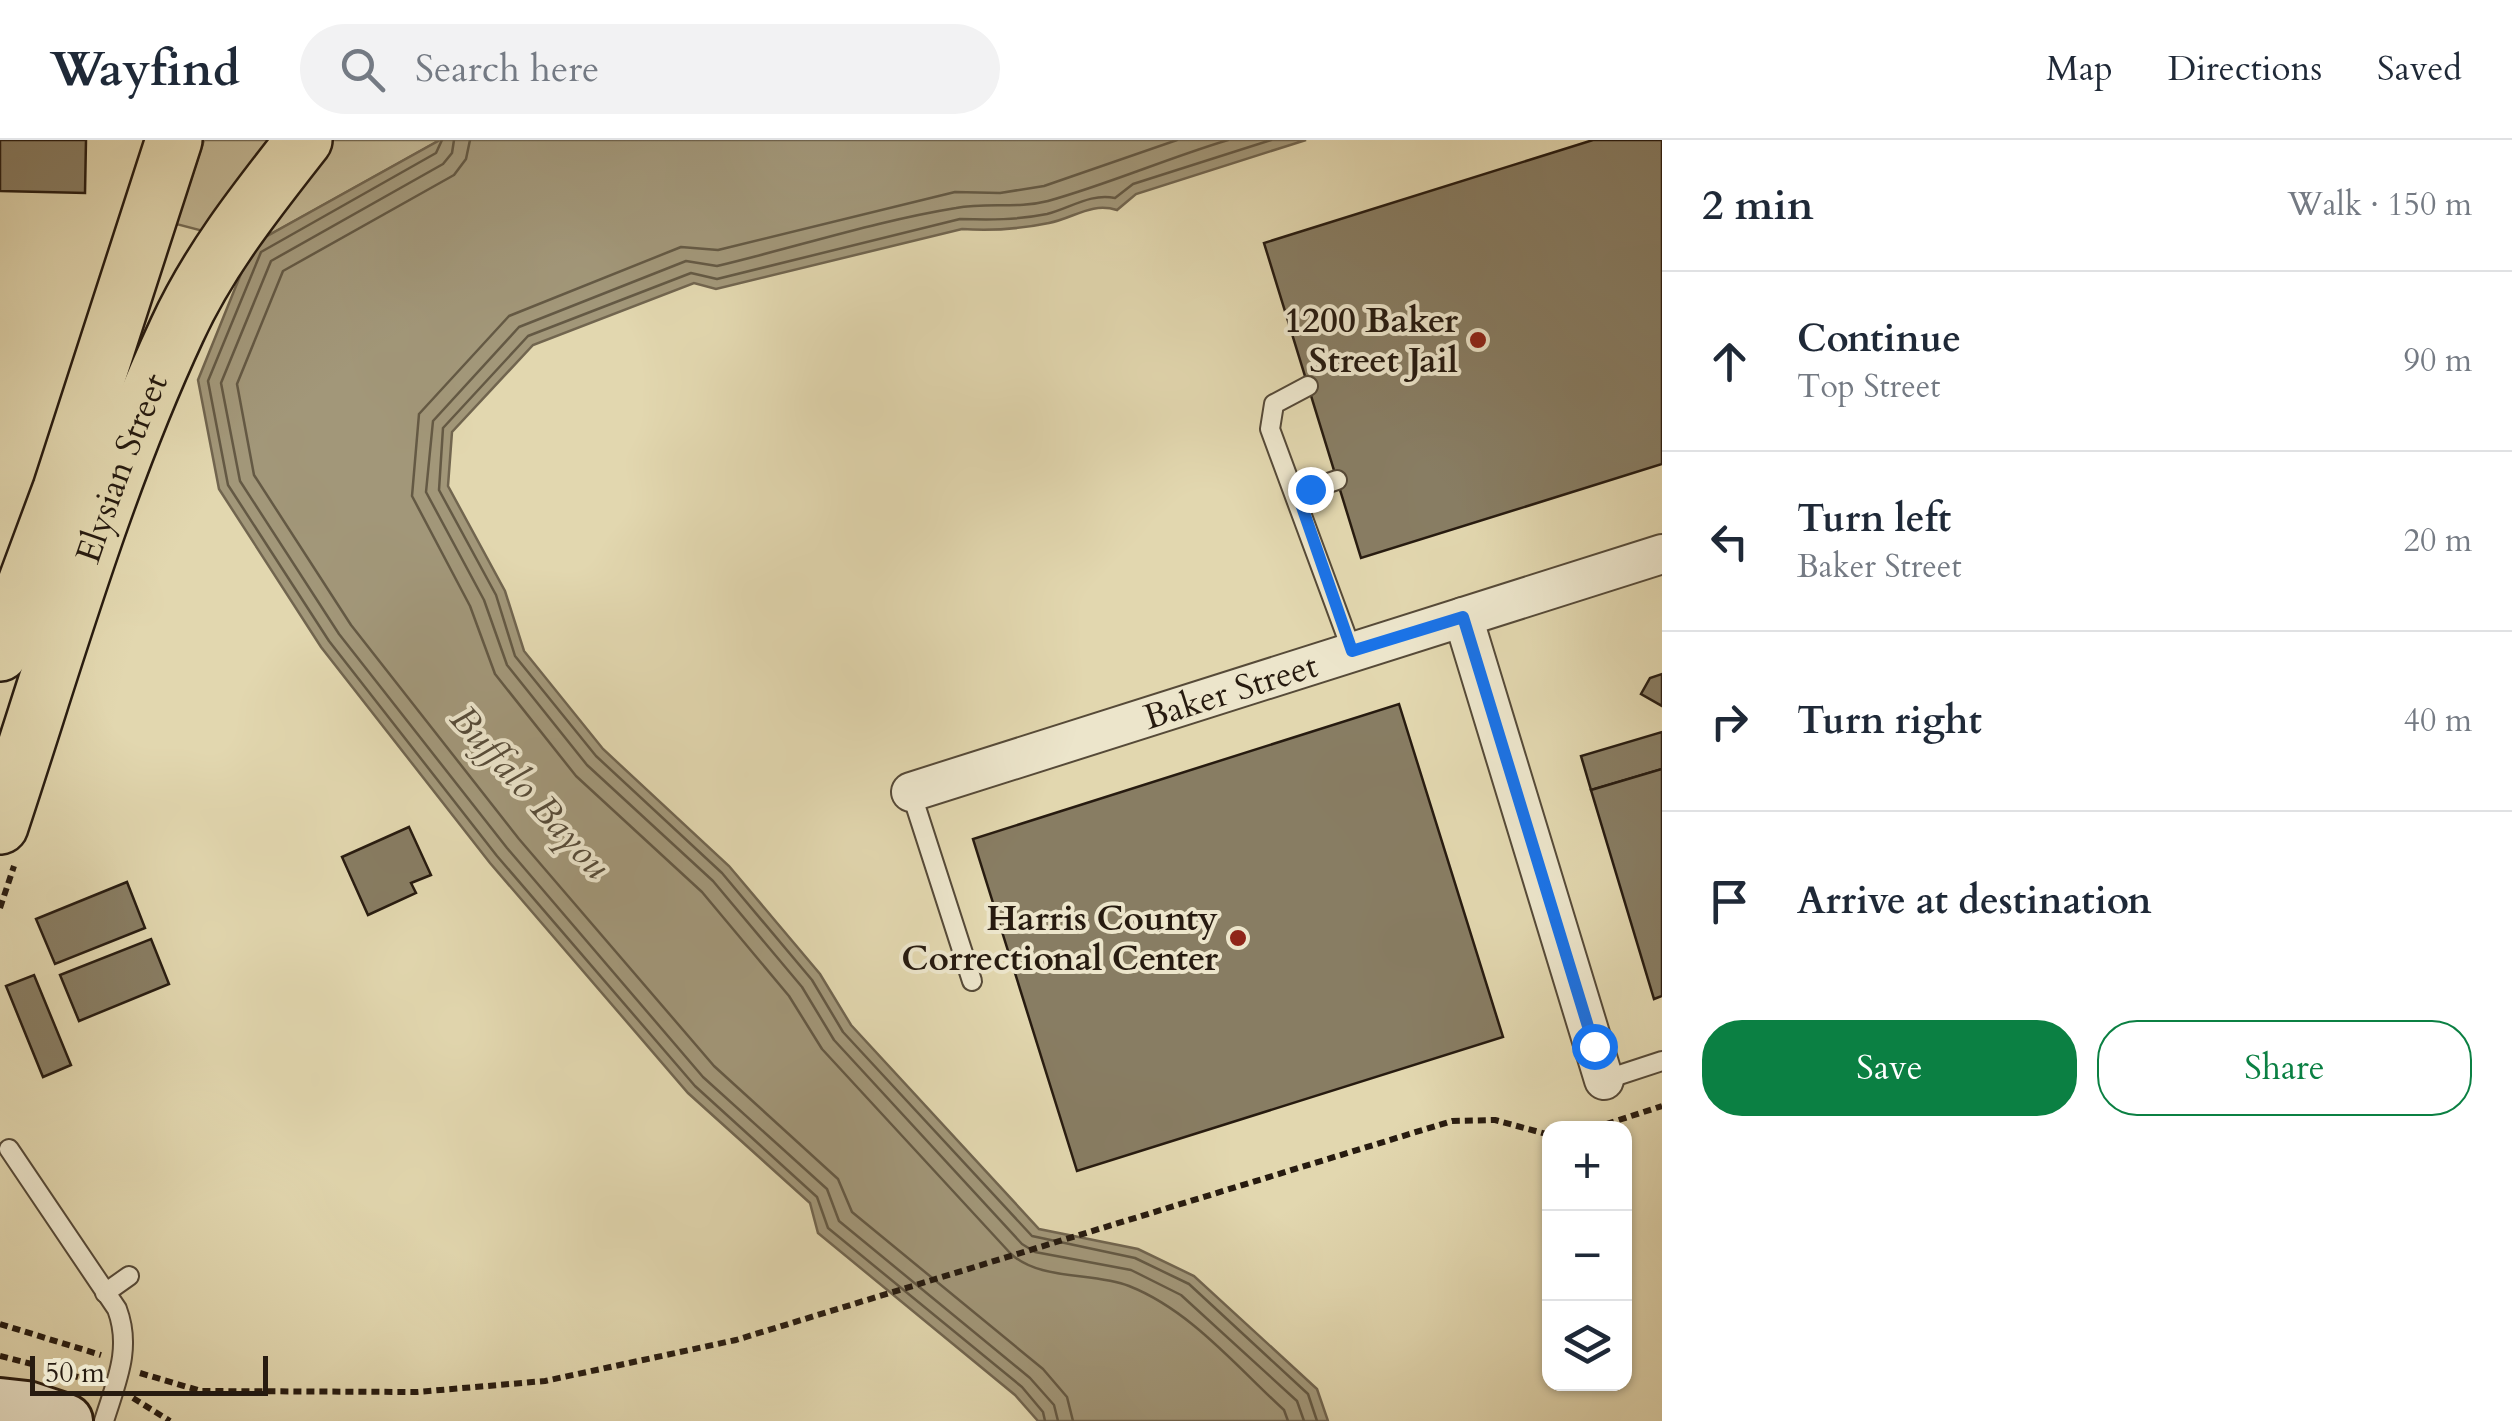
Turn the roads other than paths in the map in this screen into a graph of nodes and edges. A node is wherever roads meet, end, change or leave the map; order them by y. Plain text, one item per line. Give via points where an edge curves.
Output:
1 (174, 140) edge
2 (304, 140) edge
3 (1308, 386) dead end
4 (1338, 480) dead end
5 (84, 497) junction
6 (1301, 504) junction
7 (1662, 554) edge
8 (1463, 617) junction
9 (1352, 651) junction
10 (0, 653) edge
11 (911, 792) joint
12 (0, 826) edge
13 (972, 981) dead end
14 (1662, 1060) edge
15 (1604, 1080) joint
16 (8, 1149) dead end
17 (129, 1276) dead end
18 (105, 1292) junction
19 (0, 1405) edge
20 (66, 1421) edge
21 (104, 1421) edge

1 - 5 main road, Elysian Street
2 - 5 main road, Elysian Street via 237,225
3 - 6 lane via 1274,404 1270,429
4 - 6 lane via 1310,489
5 - 10 main road, Elysian Street
5 - 12 main road, Elysian Street
6 - 9 lane
7 - 8 street, Baker Street
8 - 9 street, Baker Street
8 - 15 street
9 - 11 street, Baker Street
11 - 13 lane
14 - 15 lane
16 - 18 lane
17 - 18 lane
18 - 21 lane via 124,1329 126,1350
19 - 20 main road

